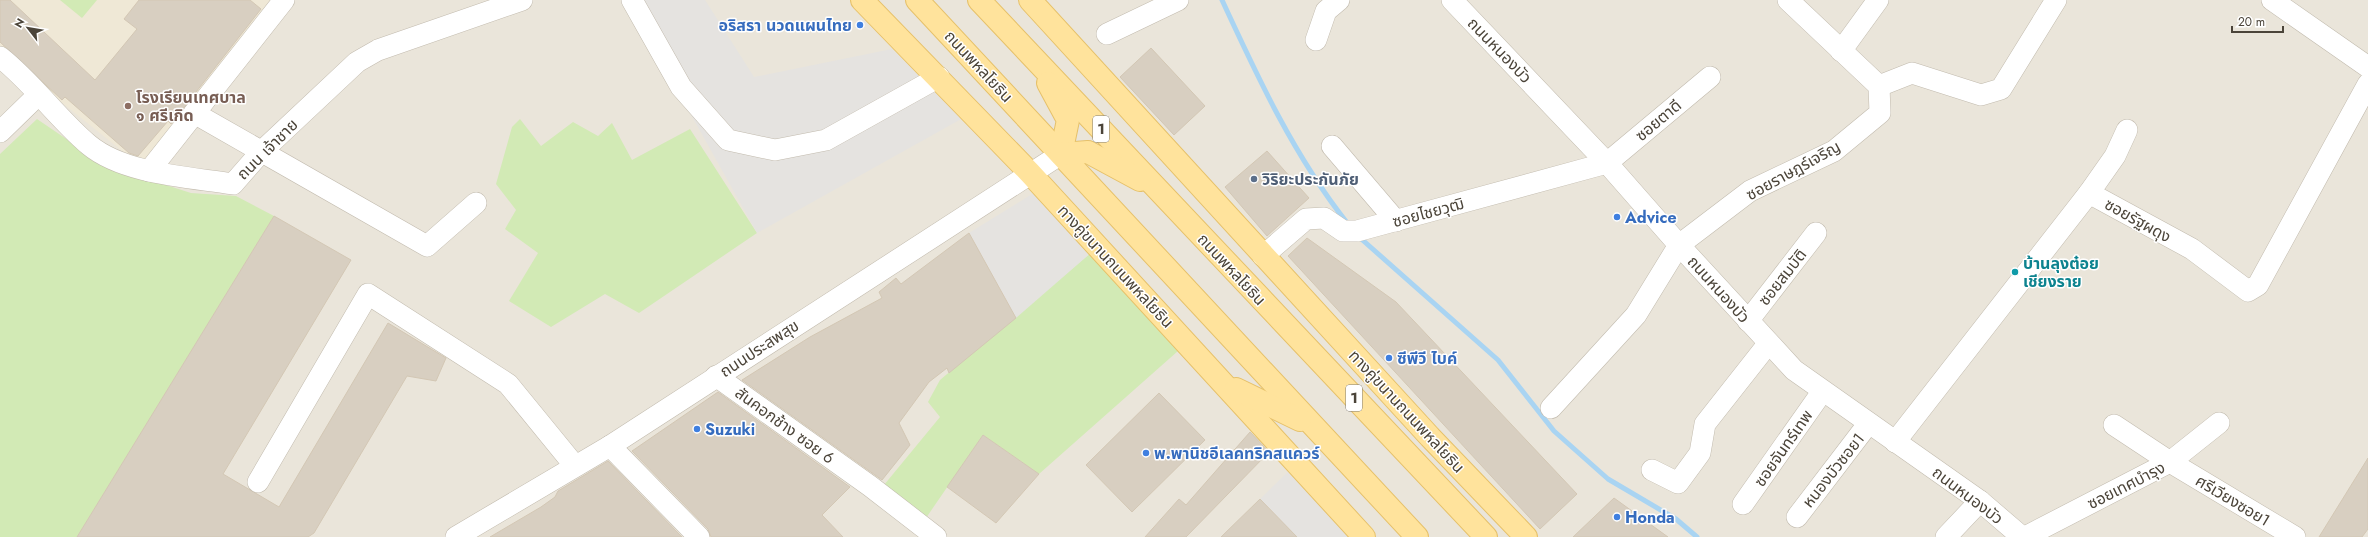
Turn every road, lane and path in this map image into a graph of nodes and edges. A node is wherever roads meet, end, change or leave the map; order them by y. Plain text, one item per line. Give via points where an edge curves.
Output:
1 (284, 0) edge
2 (522, 0) edge
3 (632, 0) edge
4 (862, 0) edge
5 (917, 0) edge
6 (979, 0) edge
7 (1030, 0) edge
8 (1178, 0) edge
9 (1339, 0) edge
10 (1452, 0) edge
11 (1788, 0) edge
12 (1878, 0) edge
13 (2056, 0) edge
14 (2272, 0) edge
15 (1108, 34) dead end
16 (1316, 40) dead end
17 (1841, 50) junction
18 (0, 57) edge
19 (1035, 57) junction
20 (2368, 67) edge
21 (939, 77) junction
22 (1710, 77) dead end
23 (2368, 84) edge
24 (1879, 86) junction
25 (38, 95) junction
26 (194, 113) junction
27 (2127, 130) dead end
28 (0, 132) edge
29 (1332, 146) dead end
30 (261, 152) junction
31 (1061, 154) junction
32 (1607, 163) junction
33 (148, 171) junction
34 (1030, 173) junction
35 (1158, 190) junction
36 (2089, 193) junction
37 (476, 203) dead end
38 (1396, 221) junction
39 (1816, 233) dead end
40 (1679, 245) junction
41 (1263, 256) junction
42 (1223, 259) junction
43 (1296, 291) junction
44 (1748, 321) junction
45 (1768, 344) junction
46 (716, 376) junction
47 (1226, 384) junction
48 (1822, 392) junction
49 (1550, 408) dead end
50 (2219, 423) dead end
51 (1310, 424) junction
52 (1868, 424) junction
53 (2114, 425) dead end
54 (1895, 442) junction
55 (610, 446) junction
56 (2170, 462) junction
57 (575, 466) junction
58 (1652, 470) dead end
59 (258, 482) dead end
60 (1980, 501) junction
61 (1743, 504) dead end
62 (1797, 517) dead end
63 (456, 537) edge
64 (699, 537) edge
65 (936, 537) edge
66 (1364, 537) edge
67 (1417, 537) edge
68 (1486, 537) edge
69 (1526, 537) edge
70 (1946, 537) edge
71 (2024, 537) edge
72 (2295, 537) edge

1 - 26 street
2 - 30 street, ถนน เจ้าชาย via 378,50 357,62
3 - 21 street via 681,87 728,140 775,150 826,140
4 - 21 main road, ทางคู่ขนานถนนพหลโยธิน
5 - 31 main road, ถนนพหลโยธิน
6 - 19 main road, ถนนพหลโยธิน / 1
7 - 41 main road, ทางคู่ขนานถนนพหลโยธิน / 1
8 - 15 street
9 - 16 street via 1326,11
10 - 32 street, ถนนหนองบัว
11 - 17 street
12 - 17 street
13 - 24 street via 2001,89 1981,95 1912,73
14 - 20 street
17 - 24 street
18 - 25 street, ถนน เจ้าชาย via 15,69
19 - 31 main road via 1068,120
19 - 35 main road, ถนนพหลโยธิน / 1
21 - 34 main road, ทางคู่ขนานถนนพหลโยธิน
22 - 32 street, ซอยตาดี
23 - 36 street, ซอยรัฐผดุง via 2258,285 2248,291 2192,250
24 - 40 street, ซอยราษฎร์เจริญ via 1880,113 1834,150 1750,191
25 - 28 street
25 - 33 street, ถนน เจ้าชาย via 90,146 108,158
26 - 30 street
26 - 33 street
27 - 36 street via 2115,156
29 - 38 street
30 - 33 street, ถนน เจ้าชาย via 233,184
30 - 37 street via 427,246
31 - 34 street, ถนนประสพสุข
31 - 35 main road via 1088,152
31 - 51 main road, ถนนพหลโยธิน
32 - 38 street, ซอยไชยวุฒิ
32 - 40 street, ถนนหนองบัว
34 - 46 street, ถนนประสพสุข
34 - 47 main road, ทางคู่ขนานถนนพหลโยธิน
35 - 42 main road, ถนนพหลโยธิน / 1
36 - 54 street, ซอยรัฐผดุง
38 - 41 street, ซอยไชยวุฒิ via 1357,231 1343,231 1324,218 1306,219
39 - 44 street, ซอยสมบัติ
40 - 44 street, ถนนหนองบัว
40 - 49 street via 1636,315
41 - 43 main road, ทางคู่ขนานถนนพหลโยธิน / 1
42 - 43 main road
42 - 68 main road, ถนนพหลโยธิน / 1
43 - 69 main road, ทางคู่ขนานถนนพหลโยธิน / 1
44 - 45 street, ถนนหนองบัว
45 - 48 street, ถนนหนองบัว via 1794,370
45 - 58 street via 1705,424 1700,453 1678,483
46 - 55 street, ถนนประสพสุข
46 - 65 street, สันคอกช้าง ซอย 6
47 - 51 main road
47 - 66 main road, ทางคู่ขนานถนนพหลโยธิน
48 - 52 street, ถนนหนองบัว
48 - 61 street, ซอยจันทร์เทพ
50 - 56 street, ซอยเทศบำรุง
51 - 67 main road, ถนนพหลโยธิน
52 - 54 street, ถนนหนองบัว
52 - 62 street, หนองบัวซอย1
53 - 56 street, ศรีเวียงซอย1
54 - 60 street, ถนนหนองบัว
55 - 57 street, ถนนประสพสุข
55 - 64 street
56 - 71 street, ซอยเทศบำรุง
56 - 72 street, ศรีเวียงซอย1
57 - 59 street via 508,384 368,294
57 - 63 street, ถนนประสพสุข
60 - 70 street
60 - 71 street, ถนนหนองบัว

